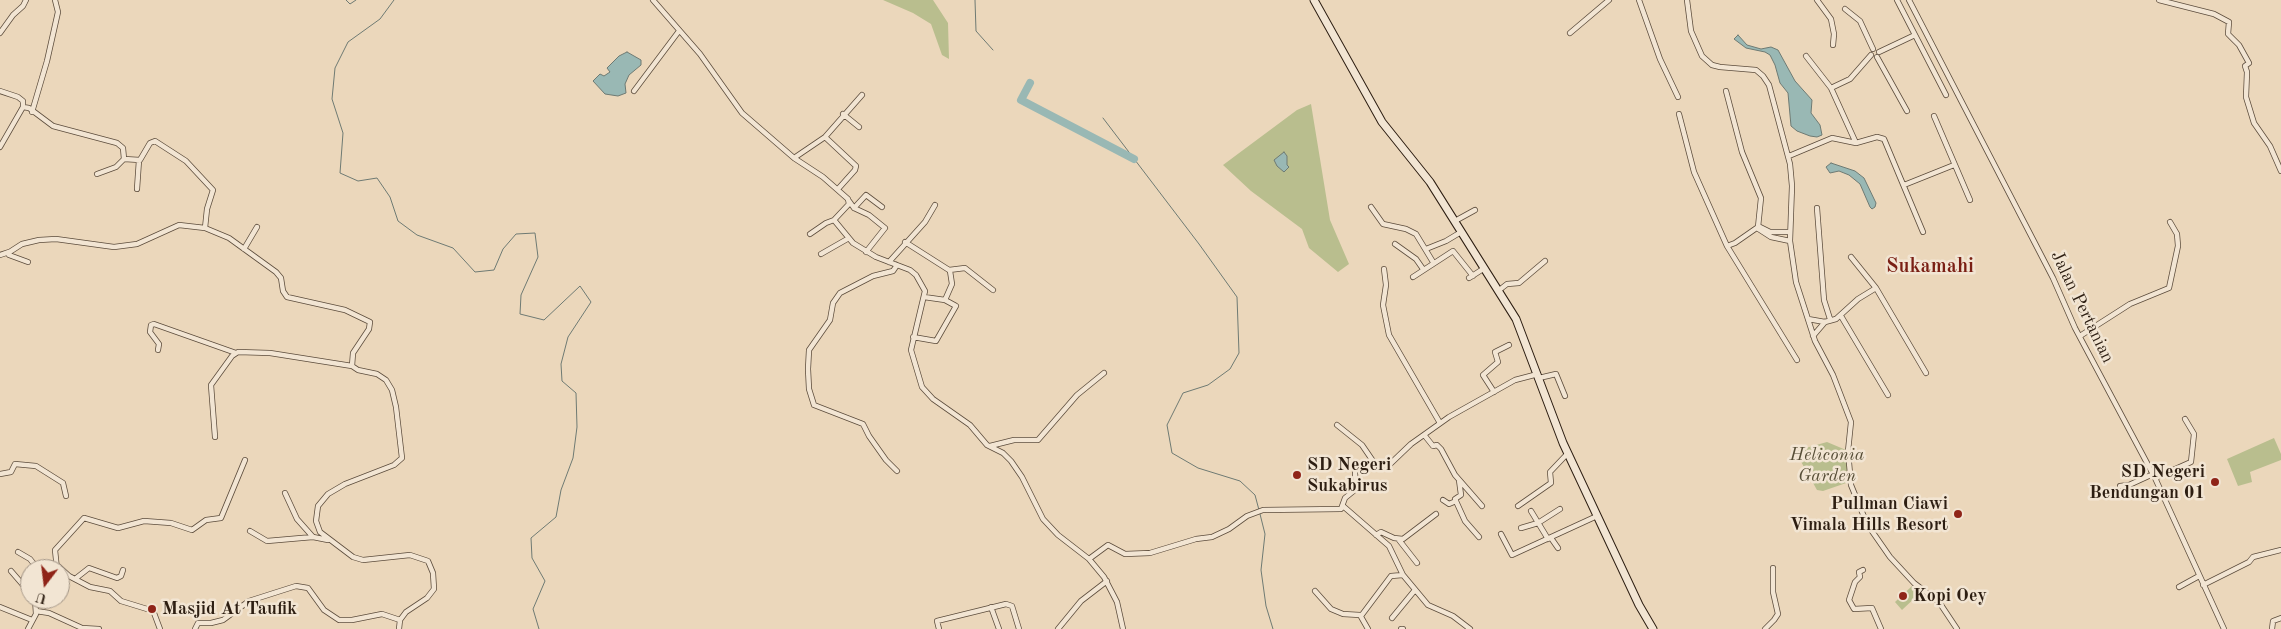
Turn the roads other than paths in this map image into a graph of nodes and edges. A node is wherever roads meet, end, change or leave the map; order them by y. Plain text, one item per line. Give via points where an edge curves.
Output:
1 (26, 0) edge
2 (55, 0) edge
3 (653, 0) edge
4 (1314, 0) edge
5 (1609, 0) edge
6 (1639, 0) edge
7 (1681, 0) edge
8 (1817, 0) edge
9 (1897, 0) edge
10 (1909, 0) edge
11 (2159, 0) edge
12 (1687, 1) edge
13 (1846, 9) dead end
14 (680, 31) junction
15 (1570, 32) dead end
16 (0, 33) edge
17 (1915, 35) junction
18 (1833, 46) dead end
19 (1873, 49) junction
20 (1879, 52) junction
21 (1806, 56) dead end
22 (1874, 56) junction
23 (1830, 88) junction
24 (0, 91) edge
25 (634, 91) dead end
26 (1726, 91) dead end
27 (862, 95) dead end
28 (1946, 95) dead end
29 (1678, 96) dead end
30 (24, 107) junction
31 (1907, 110) dead end
32 (32, 112) junction
33 (843, 114) junction
34 (1679, 114) dead end
35 (1934, 116) dead end
36 (859, 127) dead end
37 (824, 137) junction
38 (1856, 143) junction
39 (0, 147) edge
40 (1789, 156) junction
41 (794, 158) junction
42 (124, 159) junction
43 (139, 160) junction
44 (1954, 165) junction
45 (2281, 171) edge
46 (97, 174) dead end
47 (1904, 185) junction
48 (137, 189) dead end
49 (838, 189) junction
50 (1970, 200) dead end
51 (849, 201) junction
52 (935, 205) dead end
53 (882, 207) dead end
54 (1371, 207) dead end
55 (854, 208) junction
56 (1817, 208) dead end
57 (1474, 210) dead end
58 (834, 220) junction
59 (1455, 221) junction
60 (2170, 222) dead end
61 (257, 227) dead end
62 (1758, 227) junction
63 (205, 228) junction
64 (1461, 232) junction
65 (1790, 232) junction
66 (1923, 232) dead end
67 (810, 234) dead end
68 (849, 238) junction
69 (905, 242) junction
70 (1790, 242) junction
71 (1395, 244) dead end
72 (1728, 246) junction
73 (244, 249) junction
74 (1426, 250) junction
75 (8, 252) junction
76 (866, 252) junction
77 (821, 254) dead end
78 (0, 255) edge
79 (1851, 257) dead end
80 (1545, 261) dead end
81 (28, 262) dead end
82 (889, 262) junction
83 (1433, 262) junction
84 (897, 265) junction
85 (1384, 269) dead end
86 (1423, 269) junction
87 (1483, 269) junction
88 (950, 271) junction
89 (1413, 277) dead end
90 (1876, 288) junction
91 (993, 290) dead end
92 (1498, 291) junction
93 (924, 297) junction
94 (944, 300) junction
95 (1841, 316) junction
96 (1808, 319) junction
97 (1827, 320) junction
98 (1814, 336) junction
99 (2080, 336) junction
100 (913, 337) junction
101 (1509, 345) dead end
102 (158, 350) dead end
103 (236, 353) junction
104 (1797, 360) dead end
105 (352, 366) junction
106 (1104, 373) dead end
107 (1926, 373) dead end
108 (1538, 376) junction
109 (1494, 392) junction
110 (1888, 395) dead end
111 (1565, 396) dead end
112 (2186, 420) dead end
113 (1440, 423) junction
114 (1337, 424) dead end
115 (1425, 436) junction
116 (214, 437) dead end
117 (988, 446) junction
118 (1568, 453) junction
119 (245, 460) dead end
120 (1376, 464) junction
121 (897, 471) dead end
122 (0, 474) edge
123 (2154, 476) junction
124 (1459, 480) junction
125 (2120, 486) dead end
126 (285, 493) dead end
127 (66, 496) dead end
128 (1443, 500) dead end
129 (1456, 501) junction
130 (1343, 506) junction
131 (1482, 506) dead end
132 (1518, 506) dead end
133 (1560, 509) dead end
134 (1532, 511) dead end
135 (1436, 514) dead end
136 (1597, 516) junction
137 (1538, 523) junction
138 (1520, 528) dead end
139 (250, 531) dead end
140 (1501, 534) dead end
141 (1376, 535) junction
142 (313, 537) junction
143 (1479, 537) dead end
144 (1549, 538) junction
145 (329, 540) junction
146 (1399, 540) junction
147 (1558, 548) dead end
148 (2281, 550) edge
149 (18, 552) dead end
150 (28, 559) edge
151 (56, 559) edge
152 (1089, 560) junction
153 (1417, 563) dead end
154 (1773, 568) dead end
155 (122, 570) dead end
156 (1863, 570) dead end
157 (11, 571) dead end
158 (1403, 575) junction
159 (70, 576) edge
160 (2199, 576) junction
161 (75, 579) junction
162 (20, 581) edge
163 (1107, 581) junction
164 (2203, 586) junction
165 (2179, 587) dead end
166 (1415, 590) junction
167 (1314, 591) dead end
168 (991, 607) junction
169 (0, 608) edge
170 (147, 609) dead end
171 (36, 611) joint
172 (154, 613) dead end
173 (1361, 616) junction
174 (1392, 618) dead end
175 (2281, 618) edge
176 (32, 620) junction
177 (400, 620) junction
178 (28, 629) edge
179 (98, 629) edge
180 (160, 629) edge
181 (194, 629) edge
182 (399, 629) edge
183 (939, 629) edge
184 (999, 629) edge
185 (1019, 629) edge
186 (1058, 629) edge
187 (1123, 629) edge
188 (1368, 629) edge
189 (1470, 629) edge
190 (1653, 629) edge
191 (1765, 629) edge
192 (1881, 629) edge
193 (1957, 629) edge
194 (2224, 629) edge
195 (2272, 629) edge

1 - 16 street
2 - 32 street via 58,12
3 - 14 street
4 - 59 street via 1382,122 1422,171
5 - 15 street
6 - 29 street via 1660,59
7 - 12 street
8 - 18 street via 1832,23
9 - 17 street
10 - 99 street, Jalan Pertanian
11 - 45 street via 2214,14 2229,22 2228,34 2240,45 2249,63 2245,66 2246,97 2254,122
12 - 40 street via 1691,31 1702,56 1712,65 1726,69 1751,68 1764,76
13 - 19 street via 1860,21
14 - 25 street
14 - 41 street via 716,74 734,105
17 - 20 street
17 - 28 street
19 - 20 street
19 - 22 street
20 - 22 street
21 - 23 street
22 - 23 street via 1850,78
22 - 31 street
23 - 38 street
24 - 30 street via 18,97
26 - 62 street via 1742,152 1761,198
27 - 33 street
30 - 32 street
30 - 39 street
32 - 42 street via 56,128 118,143 123,148
33 - 36 street
33 - 37 street
34 - 72 street via 1694,172
35 - 44 street
37 - 41 street
37 - 49 street via 856,166
38 - 40 street via 1832,138
38 - 47 street via 1877,137 1884,139
40 - 65 street via 1792,178
41 - 49 street
42 - 43 street
42 - 46 street via 116,167
43 - 48 street
43 - 63 street via 150,143 155,141 186,161 201,176 213,192
44 - 47 street
44 - 50 street
47 - 66 street
49 - 51 street
51 - 55 street
51 - 58 street
52 - 69 street
53 - 55 street via 866,195
54 - 74 street via 1381,223 1414,232
55 - 76 street via 884,228
56 - 97 street
57 - 59 street
58 - 67 street
58 - 68 street
59 - 64 street
60 - 99 street via 2177,234 2178,246 2169,288 2130,304
61 - 73 street
62 - 65 street via 1770,232
62 - 70 street via 1771,237
62 - 72 street
63 - 73 street via 229,238
63 - 75 street via 179,224 137,244 114,247 56,239 22,244
64 - 74 street
64 - 87 street
65 - 70 street
68 - 76 street
68 - 77 street
69 - 82 street
69 - 88 street
70 - 96 street via 1796,282
71 - 86 street via 1416,259
72 - 104 street
73 - 105 street via 276,272 287,297 345,310 370,322 353,353
74 - 83 street
75 - 78 street
75 - 81 street via 9,256
76 - 82 street
79 - 90 street
80 - 92 street via 1519,283 1507,284
82 - 84 street
83 - 86 street
83 - 87 street via 1454,251 1471,277
84 - 93 street via 916,275 925,288
84 - 121 street via 893,271 873,276 840,293 833,303 830,320 809,350 808,369 814,405 863,424 868,436
85 - 113 street via 1383,305 1389,335
86 - 89 street
87 - 92 street
88 - 91 street via 965,268
88 - 94 street via 952,284
90 - 95 street
90 - 107 street
92 - 108 street via 1516,319
93 - 94 street
93 - 100 street
94 - 100 street via 956,306 937,340 932,342
95 - 97 street
95 - 110 street
96 - 97 street
96 - 98 street
97 - 98 street
98 - 193 street via 1842,397 1851,426 1848,451 1851,485 1874,536 1905,574 1939,602
99 - 123 street, Jalan Pertanian
100 - 117 street via 912,354 924,390 970,425
101 - 109 street via 1495,352 1498,362 1483,375
102 - 103 street via 159,344 150,332 154,324
103 - 105 street via 264,352
103 - 116 street via 211,385
105 - 145 street via 377,374 390,384 402,456 394,465 339,487 324,498 317,510 316,525
106 - 117 street via 1076,395 1038,440 1014,440
108 - 109 street via 1515,380
108 - 111 street via 1556,374
108 - 118 street
109 - 113 street
112 - 123 street via 2194,434 2190,462
113 - 115 street
114 - 120 street via 1362,445
115 - 120 street via 1411,444 1388,466
115 - 124 street via 1441,449
117 - 152 street via 1003,453 1016,468 1048,525
118 - 132 street via 1550,472 1551,483
118 - 136 street
119 - 151 street via 221,518 206,520 192,530 171,523 144,521 118,528 84,518 55,550
120 - 130 street via 1362,465 1356,470 1356,489 1345,498
122 - 127 street via 11,472 15,464 36,466 63,483
123 - 125 street
123 - 160 street, Jalan Pertanian
124 - 129 street via 1461,495 1455,498
124 - 131 street
126 - 142 street via 297,519
128 - 129 street via 1448,504
129 - 143 street via 1465,521
130 - 141 street
130 - 152 street via 1337,510 1263,510 1212,537 1196,538 1150,554 1125,554 1108,545
133 - 137 street
134 - 137 street
135 - 146 street
136 - 144 street
136 - 190 street
137 - 138 street
137 - 144 street
139 - 142 street via 267,540
140 - 144 street via 1512,555
141 - 146 street via 1381,532
141 - 158 street via 1394,552
142 - 145 street
144 - 147 street
145 - 177 street via 357,559 410,555 428,561 434,589
146 - 153 street
148 - 164 street via 2253,557
149 - 150 street
152 - 163 street
154 - 191 street via 1773,592 1778,614
155 - 161 street via 117,578 89,568
156 - 192 street via 1859,572 1860,577 1849,600 1854,609 1872,608
157 - 162 street
158 - 166 street
158 - 173 street via 1391,576
159 - 161 street
160 - 164 street, Jalan Pertanian
160 - 165 street
161 - 170 street via 94,589 112,592 120,601
163 - 186 street via 1081,601
163 - 187 street
164 - 194 street, Jalan Pertanian
166 - 174 street
166 - 189 street via 1428,605 1453,616
167 - 173 street via 1331,609
168 - 183 street via 937,621
168 - 184 street
168 - 185 street via 1010,604
169 - 176 street
171 - 176 street
171 - 179 street via 49,612 82,628
172 - 180 street
173 - 188 street
175 - 195 street via 2273,621
176 - 178 street
177 - 181 street via 382,614 339,620 324,610 308,588 296,586 253,599 223,620 211,624 198,623
177 - 182 street

